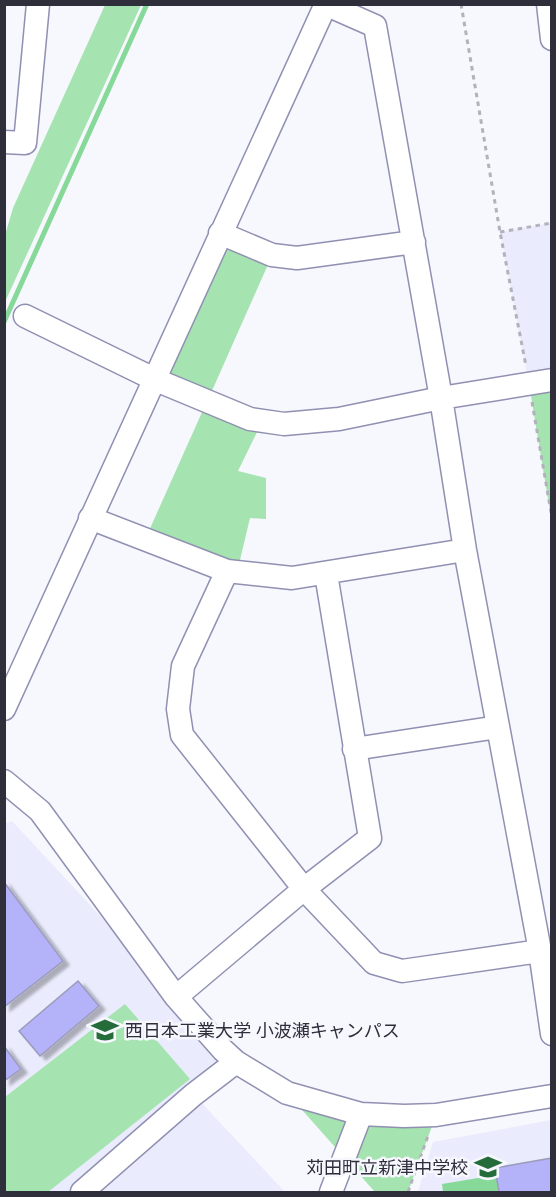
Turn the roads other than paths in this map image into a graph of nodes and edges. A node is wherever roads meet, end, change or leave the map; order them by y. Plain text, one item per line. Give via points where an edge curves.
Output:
1 (38, 4) edge
2 (548, 4) edge
3 (326, 5) edge
4 (552, 39) edge
5 (4, 142) edge
6 (220, 233) junction
7 (414, 242) junction
8 (25, 316) dead end
9 (156, 380) junction
10 (552, 380) edge
11 (441, 398) junction
12 (90, 518) junction
13 (465, 550) junction
14 (227, 571) junction
15 (326, 574) junction
16 (4, 709) edge
17 (498, 728) junction
18 (354, 749) junction
19 (4, 781) edge
20 (304, 889) junction
21 (540, 951) junction
22 (176, 997) junction
23 (552, 1034) edge
24 (236, 1062) junction
25 (552, 1096) edge
26 (361, 1114) junction
27 (82, 1192) edge
28 (331, 1192) edge

1 - 5 street via 25,143
2 - 4 street
3 - 6 street
3 - 7 street via 375,26
6 - 7 street via 272,255 297,258
6 - 9 street
7 - 11 street
8 - 9 street
9 - 11 street via 250,419 284,424 339,419
9 - 12 street
10 - 11 street
11 - 13 street
12 - 14 street
12 - 16 street
13 - 15 street
13 - 17 street
14 - 15 street via 292,578
14 - 20 street via 183,666 178,709 182,735
15 - 18 street
17 - 18 street
17 - 21 street
18 - 20 street via 370,838
19 - 22 street via 40,811
20 - 21 street via 374,963 402,970
20 - 22 street
21 - 23 street
22 - 24 street
24 - 26 street via 287,1093
24 - 27 street
25 - 26 street via 436,1115
26 - 28 street

